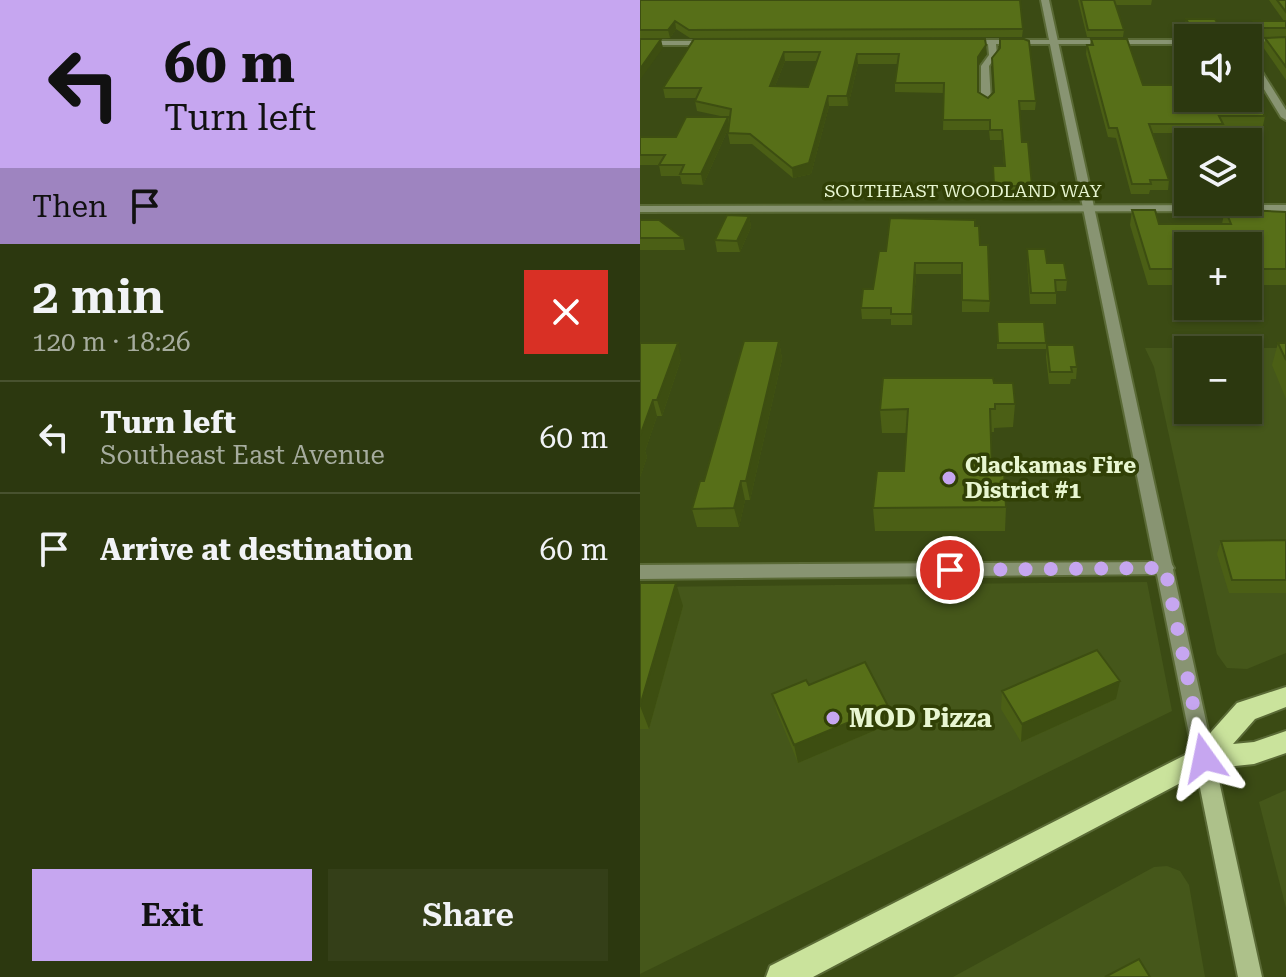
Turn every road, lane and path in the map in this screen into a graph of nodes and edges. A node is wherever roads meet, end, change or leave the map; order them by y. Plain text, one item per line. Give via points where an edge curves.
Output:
1 (1045, 0) edge
2 (1286, 41) edge
3 (948, 42) edge
4 (992, 42) junction
5 (1054, 42) junction
6 (1174, 42) edge
7 (1262, 42) edge
8 (640, 43) edge
9 (723, 43) edge
10 (1262, 78) edge
11 (986, 102) edge
12 (1286, 117) edge
13 (1088, 208) junction
14 (1286, 208) edge
15 (640, 209) edge
16 (1165, 568) junction
17 (640, 572) edge
18 (1286, 697) edge
19 (1286, 742) edge
20 (1204, 758) junction
21 (781, 977) edge
22 (1250, 977) edge

1 - 5 street
2 - 7 street
3 - 4 street
4 - 5 street
4 - 11 street via 993,55 985,66
5 - 6 street
5 - 13 street
8 - 9 street
10 - 12 street
13 - 14 street, SOUTHEAST WOODLAND WAY
13 - 15 street, SOUTHEAST WOODLAND WAY
13 - 16 street
16 - 17 street
16 - 20 street
18 - 20 main road via 1246,711
19 - 20 main road via 1254,753
20 - 21 main road
20 - 22 main road

